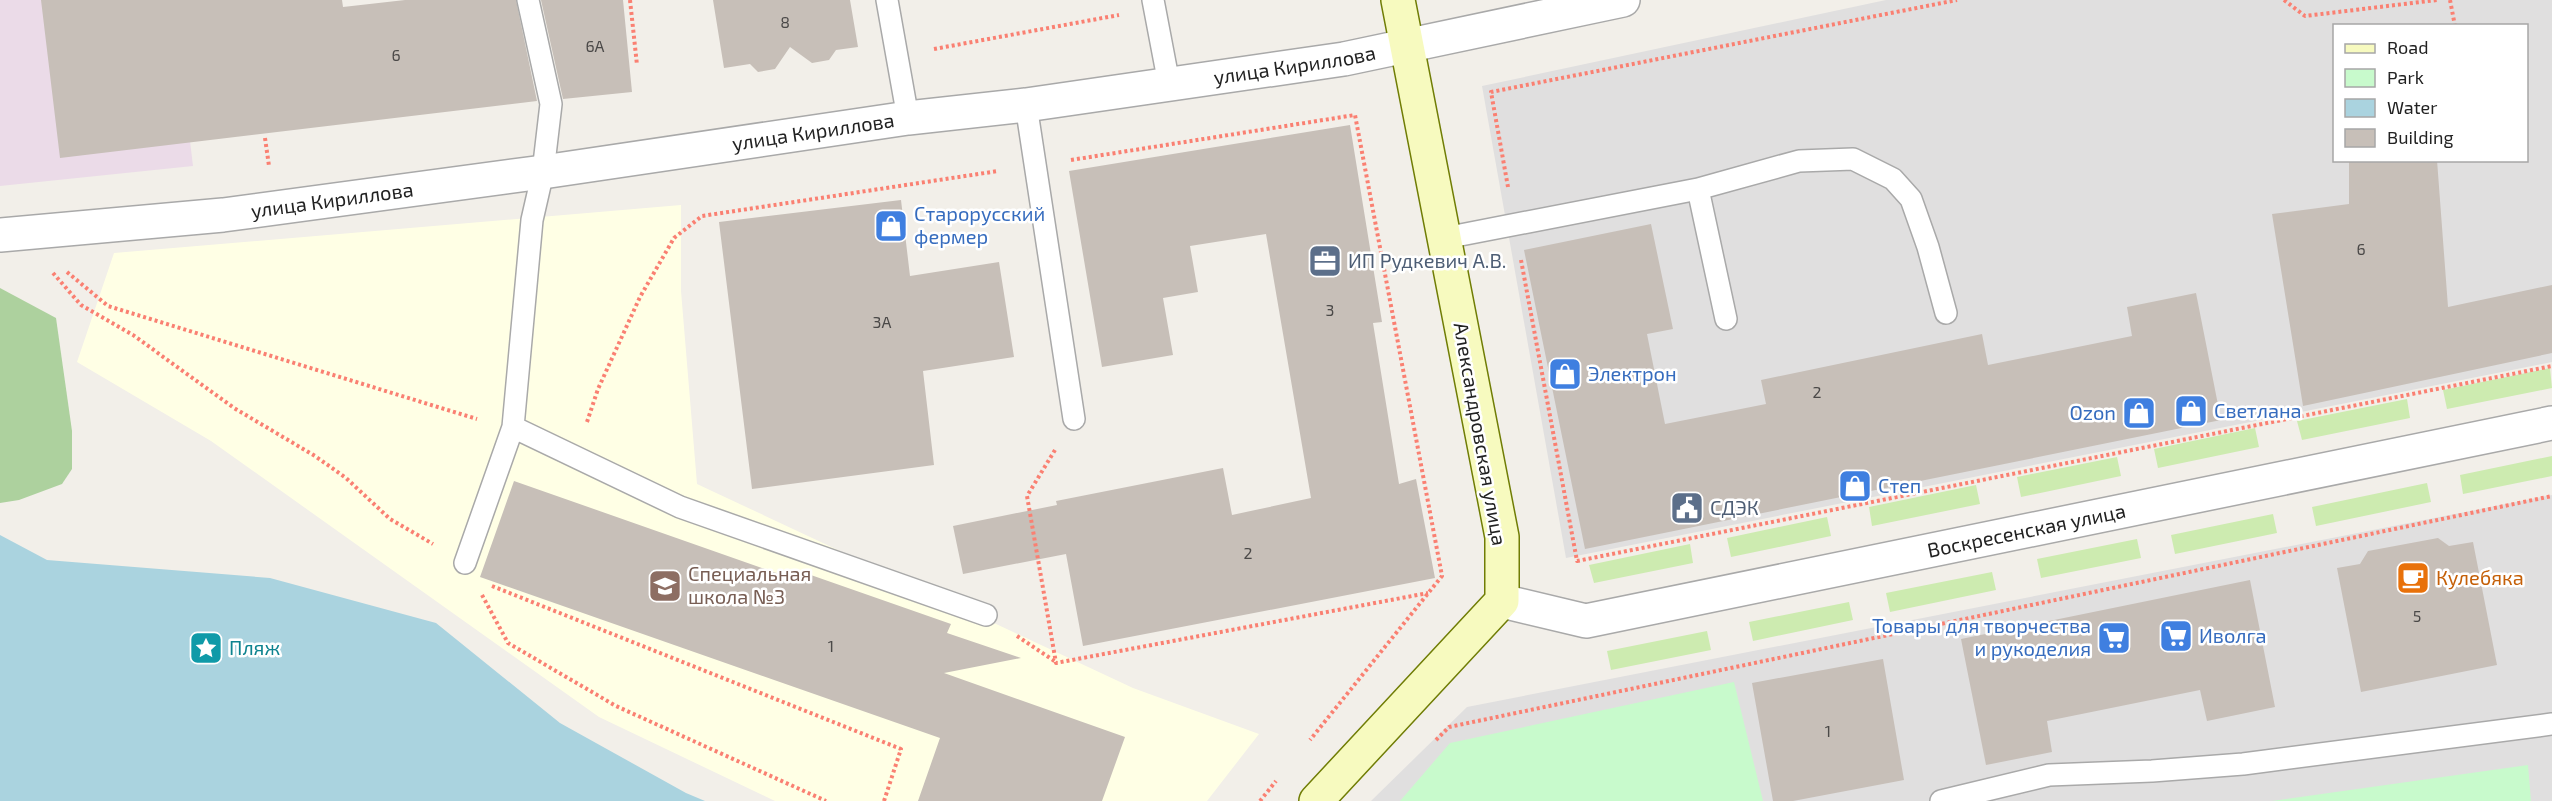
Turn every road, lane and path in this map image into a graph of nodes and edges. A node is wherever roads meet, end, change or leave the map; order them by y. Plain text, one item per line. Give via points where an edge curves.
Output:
1 (528, 0) edge
2 (630, 0) edge
3 (887, 0) edge
4 (1398, 0) edge
5 (1623, 0) edge
6 (1957, 0) edge
7 (2284, 0) edge
8 (2437, 0) edge
9 (2450, 0) edge
10 (1154, 4) edge
11 (2455, 24) edge
12 (1407, 46) junction
13 (898, 55) junction
14 (637, 65) dead end
15 (1169, 84) junction
16 (1026, 105) junction
17 (1355, 115) dead end
18 (908, 118) junction
19 (543, 172) junction
20 (1698, 189) junction
21 (702, 216) dead end
22 (1515, 225) junction
23 (10, 235) edge
24 (1445, 238) junction
25 (1946, 313) dead end
26 (1726, 319) dead end
27 (2552, 366) edge
28 (1074, 419) joint
29 (2552, 423) edge
30 (513, 427) junction
31 (576, 457) junction
32 (2552, 496) edge
33 (465, 563) junction
34 (1430, 593) junction
35 (1502, 601) junction
36 (986, 615) joint
37 (1056, 663) junction
38 (2552, 724) edge
39 (1433, 743) dead end
40 (1304, 747) dead end
41 (1282, 774) dead end
42 (826, 801) edge
43 (884, 801) edge
44 (1260, 801) edge
45 (1316, 801) edge
46 (1941, 801) edge

1 - 19 lane via 551,104
2 - 14 path
3 - 13 lane
4 - 12 street, Александровская улица
5 - 12 street, улица Кириллова
6 - 22 path via 1491,92
7 - 8 path via 2305,16
9 - 11 path
10 - 13 path
10 - 15 lane
12 - 15 street, улица Кириллова
12 - 24 street, Александровская улица
13 - 18 lane
15 - 16 street, улица Кириллова
16 - 18 street, улица Кириллова
16 - 28 lane
17 - 34 path via 1438,548 1442,576
18 - 19 street, улица Кириллова
19 - 23 street, улица Кириллова via 223,215
19 - 30 lane via 531,220
20 - 22 lane
20 - 25 lane via 1799,161 1854,159 1893,179 1911,199
20 - 26 lane
21 - 31 path via 674,238 640,297 598,389
22 - 24 lane
22 - 27 path via 1577,561
23 - 30 path via 108,306 468,417
23 - 33 path via 81,305 133,335 234,408 315,456 346,478 390,519
24 - 35 street, Александровская улица via 1502,537
28 - 37 path via 1027,495
29 - 35 street, Воскресенская улица via 1586,621
30 - 31 lane
30 - 33 lane
31 - 36 lane via 680,507
32 - 39 path via 1449,727
33 - 42 path via 508,643 616,706
33 - 43 path via 481,581 901,749
34 - 37 path
34 - 40 path
35 - 45 street
36 - 37 path
38 - 46 lane via 2243,764 2049,775
41 - 44 path

